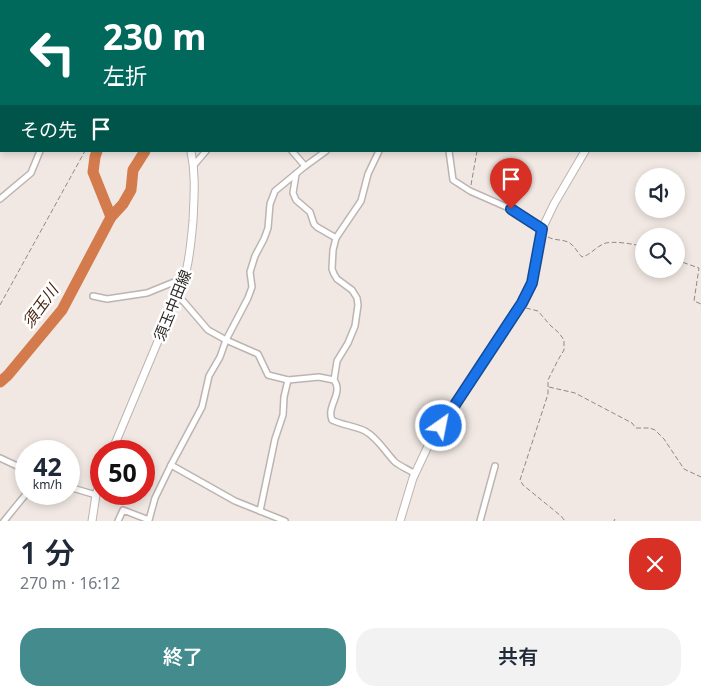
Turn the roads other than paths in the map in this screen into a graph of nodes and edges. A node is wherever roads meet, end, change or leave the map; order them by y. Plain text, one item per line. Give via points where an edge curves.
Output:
1 (40, 152) edge
2 (191, 152) edge
3 (205, 152) edge
4 (293, 152) edge
5 (325, 152) edge
6 (379, 152) edge
7 (449, 152) edge
8 (584, 152) edge
9 (194, 165) junction
10 (306, 166) junction
11 (296, 174) junction
12 (0, 199) edge
13 (541, 231) junction
14 (336, 238) junction
15 (184, 279) junction
16 (93, 296) dead end
17 (177, 296) junction
18 (226, 340) junction
19 (288, 380) junction
20 (334, 380) junction
21 (117, 440) edge
22 (0, 458) edge
23 (171, 464) junction
24 (15, 465) edge
25 (495, 466) dead end
26 (415, 474) junction
27 (17, 505) edge
28 (94, 505) edge
29 (260, 511) junction
30 (4, 521) edge
31 (92, 521) edge
32 (118, 521) edge
33 (150, 521) edge
34 (285, 521) edge
35 (400, 521) edge
36 (480, 521) edge

1 - 12 street via 31,173
2 - 9 main road, 須玉中田線
3 - 9 street
4 - 10 street
5 - 10 street
6 - 14 street via 361,201
7 - 13 street via 453,180 511,209
8 - 13 main road
9 - 15 main road, 須玉中田線 via 191,250
10 - 11 street
11 - 14 street via 293,193 296,200 310,212 317,227
11 - 18 street via 275,191 268,228 250,272 251,291
13 - 26 main road via 532,283 520,307 432,439
14 - 20 street via 332,269 338,279 352,290 358,305 355,326 337,361
15 - 16 street via 147,293 107,299
15 - 17 main road, 須玉中田線
17 - 18 street via 208,330
17 - 21 main road, 須玉中田線
18 - 19 street via 258,354 268,375
18 - 23 street via 209,376 202,407
19 - 20 street via 319,377
19 - 29 street
20 - 26 street via 338,391 330,415 332,420 365,432 397,463
22 - 24 street
23 - 29 street
23 - 33 street via 155,498
25 - 36 street
26 - 35 main road
27 - 30 street
28 - 31 main road
29 - 34 street
32 - 33 street via 123,510

